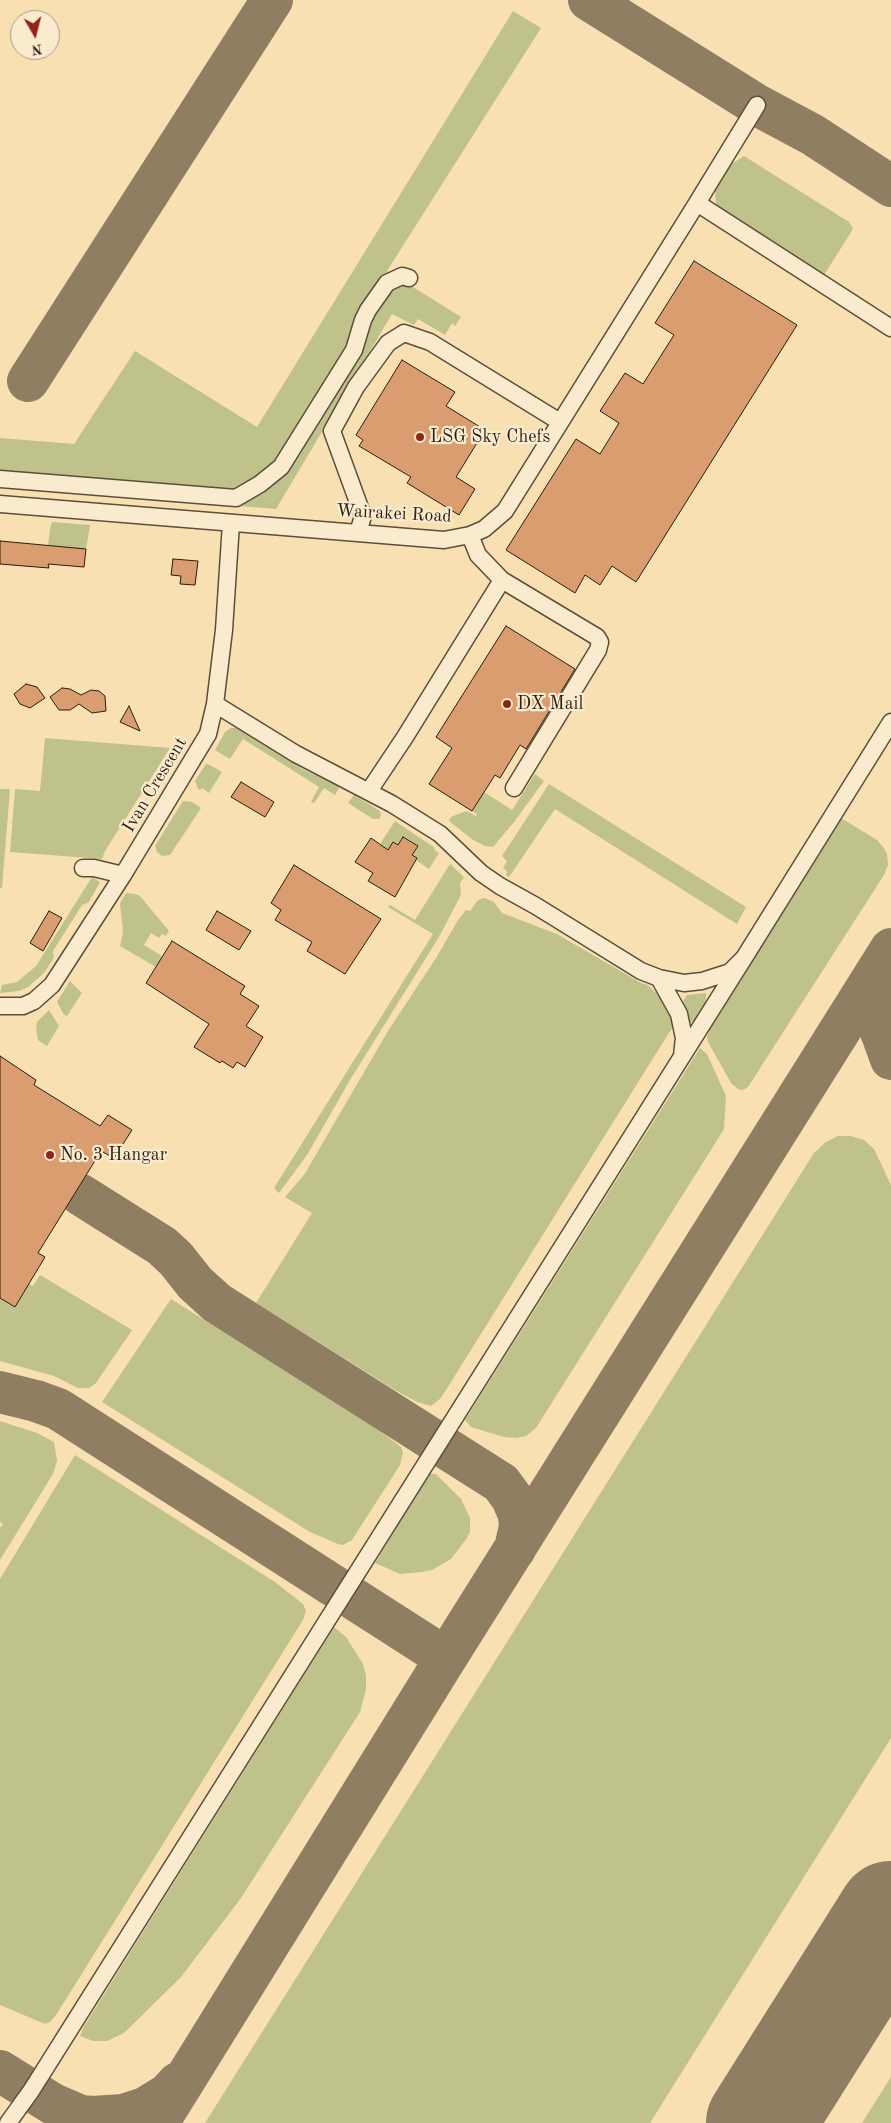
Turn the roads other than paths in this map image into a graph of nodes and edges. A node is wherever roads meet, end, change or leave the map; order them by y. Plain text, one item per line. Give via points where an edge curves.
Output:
1 (757, 105) dead end
2 (697, 203) junction
3 (409, 278) dead end
4 (891, 328) edge
5 (560, 422) junction
6 (0, 479) edge
7 (0, 504) edge
8 (231, 523) junction
9 (358, 533) junction
10 (470, 535) junction
11 (502, 580) junction
12 (215, 704) junction
13 (891, 722) edge
14 (514, 788) dead end
15 (369, 791) junction
16 (82, 868) dead end
17 (123, 875) junction
18 (744, 958) junction
19 (659, 978) junction
20 (0, 1006) edge
21 (682, 1059) junction
22 (8, 2123) edge

1 - 2 street, Wairakei Road
2 - 4 street
2 - 5 street, Wairakei Road
3 - 6 street via 402,276 387,283 368,310 354,350 281,467 236,498
5 - 9 street via 430,342 404,332 388,343 356,387 332,431 364,516
5 - 10 street, Wairakei Road via 505,511 484,529
7 - 8 street, Wairakei Road
8 - 9 street, Wairakei Road
8 - 12 street, Ivan Crescent
9 - 10 street, Wairakei Road via 444,540
10 - 11 street via 478,556
11 - 14 street via 598,637 600,642
11 - 15 street
12 - 15 street via 296,754
12 - 17 street, Ivan Crescent via 202,746
13 - 18 street
15 - 19 street via 440,834 500,886 641,971
16 - 17 street
17 - 20 street, Ivan Crescent via 52,985 23,1006
18 - 19 street via 730,972 702,982 684,983
18 - 21 street
19 - 21 street via 679,1014 684,1038
21 - 22 street

